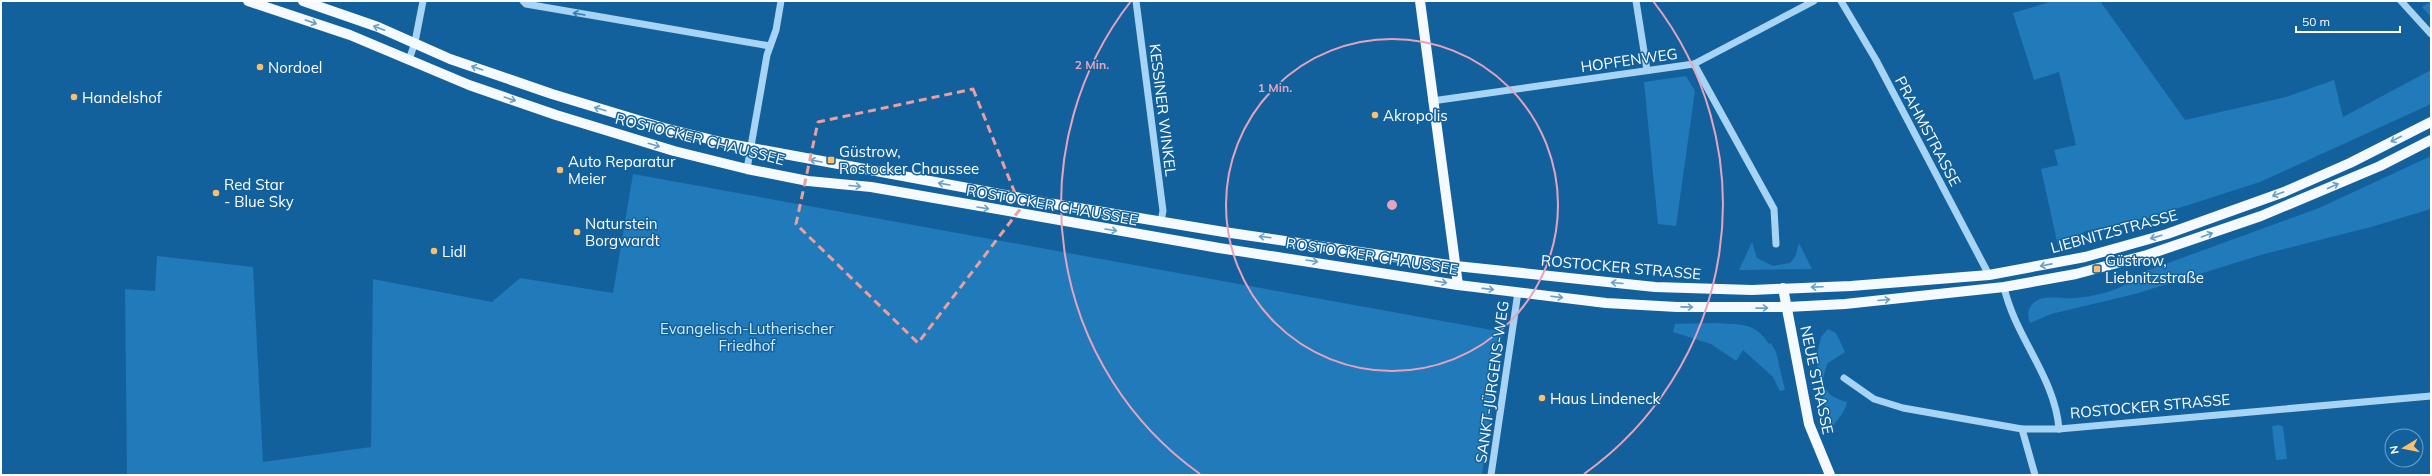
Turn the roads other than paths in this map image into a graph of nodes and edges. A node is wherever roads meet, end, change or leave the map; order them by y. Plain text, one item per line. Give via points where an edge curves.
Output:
1 (248, 1) edge
2 (303, 1) edge
3 (423, 1) edge
4 (523, 1) edge
5 (781, 1) edge
6 (1136, 1) edge
7 (1420, 1) edge
8 (1636, 1) edge
9 (1814, 1) edge
10 (1841, 1) edge
11 (2401, 1) edge
12 (2431, 34) edge
13 (415, 42) junction
14 (770, 46) junction
15 (409, 60) junction
16 (1694, 64) junction
17 (1647, 70) junction
18 (1432, 101) junction
19 (2431, 122) edge
20 (2431, 140) edge
21 (751, 148) junction
22 (747, 169) junction
23 (1161, 221) junction
24 (1776, 244) dead end
25 (1456, 266) junction
26 (1989, 275) junction
27 (1458, 284) junction
28 (2004, 286) junction
29 (1783, 288) junction
30 (1518, 292) junction
31 (1787, 307) junction
32 (1844, 378) dead end
33 (2431, 396) edge
34 (2022, 429) junction
35 (2059, 429) junction
36 (1491, 475) edge
37 (1830, 475) edge
38 (2035, 475) edge

1 -> 15 main road, ROSTOCKER CHAUSSEE via 350,35
13 -> 2 main road, ROSTOCKER CHAUSSEE
3 - 13 street
14 -> 4 street via 618,21 526,4
5 - 14 street via 776,30
6 - 23 street, KESSINER WINKEL via 1163,211
7 - 18 main road
8 - 17 street
9 - 16 street, HOPFENWEG
10 - 26 street, PRAHMSTRASSE via 1876,60
11 - 12 street
13 - 15 street
21 -> 13 main road, ROSTOCKER CHAUSSEE via 664,128 592,106 450,59
14 - 21 street
15 -> 22 main road, ROSTOCKER CHAUSSEE via 469,85 556,115 674,151
16 - 17 street, HOPFENWEG
16 - 24 street via 1774,209
17 - 18 street, HOPFENWEG
18 - 25 main road
19 -> 26 main road, LIEBNITZSTRASSE via 2317,178 2197,224 2092,255
28 -> 20 main road, LIEBNITZSTRASSE via 2097,269 2198,238 2298,202 2380,166
21 - 22 street
23 -> 21 main road, ROSTOCKER CHAUSSEE via 1048,203
22 -> 27 main road, ROSTOCKER CHAUSSEE via 808,181 871,187 1179,241
25 -> 23 main road, ROSTOCKER CHAUSSEE
25 - 27 main road
29 -> 25 main road, ROSTOCKER STRASSE via 1708,290 1655,287
26 -> 29 main road, LIEBNITZSTRASSE via 1851,286
27 -> 30 main road, ROSTOCKER CHAUSSEE
31 -> 28 main road, LIEBNITZSTRASSE via 1896,299
28 - 35 street via 2014,319 2053,396
29 - 31 main road, NEUE STRASSE
30 -> 31 main road via 1606,303 1677,307
30 - 36 street, SANKT-JÜRGENS-WEG
31 - 37 main road, NEUE STRASSE via 1808,424
32 - 34 street, ROSTOCKER STRASSE via 1874,399 1903,408
33 - 35 street, ROSTOCKER STRASSE
34 - 35 street, ROSTOCKER STRASSE
34 - 38 street

